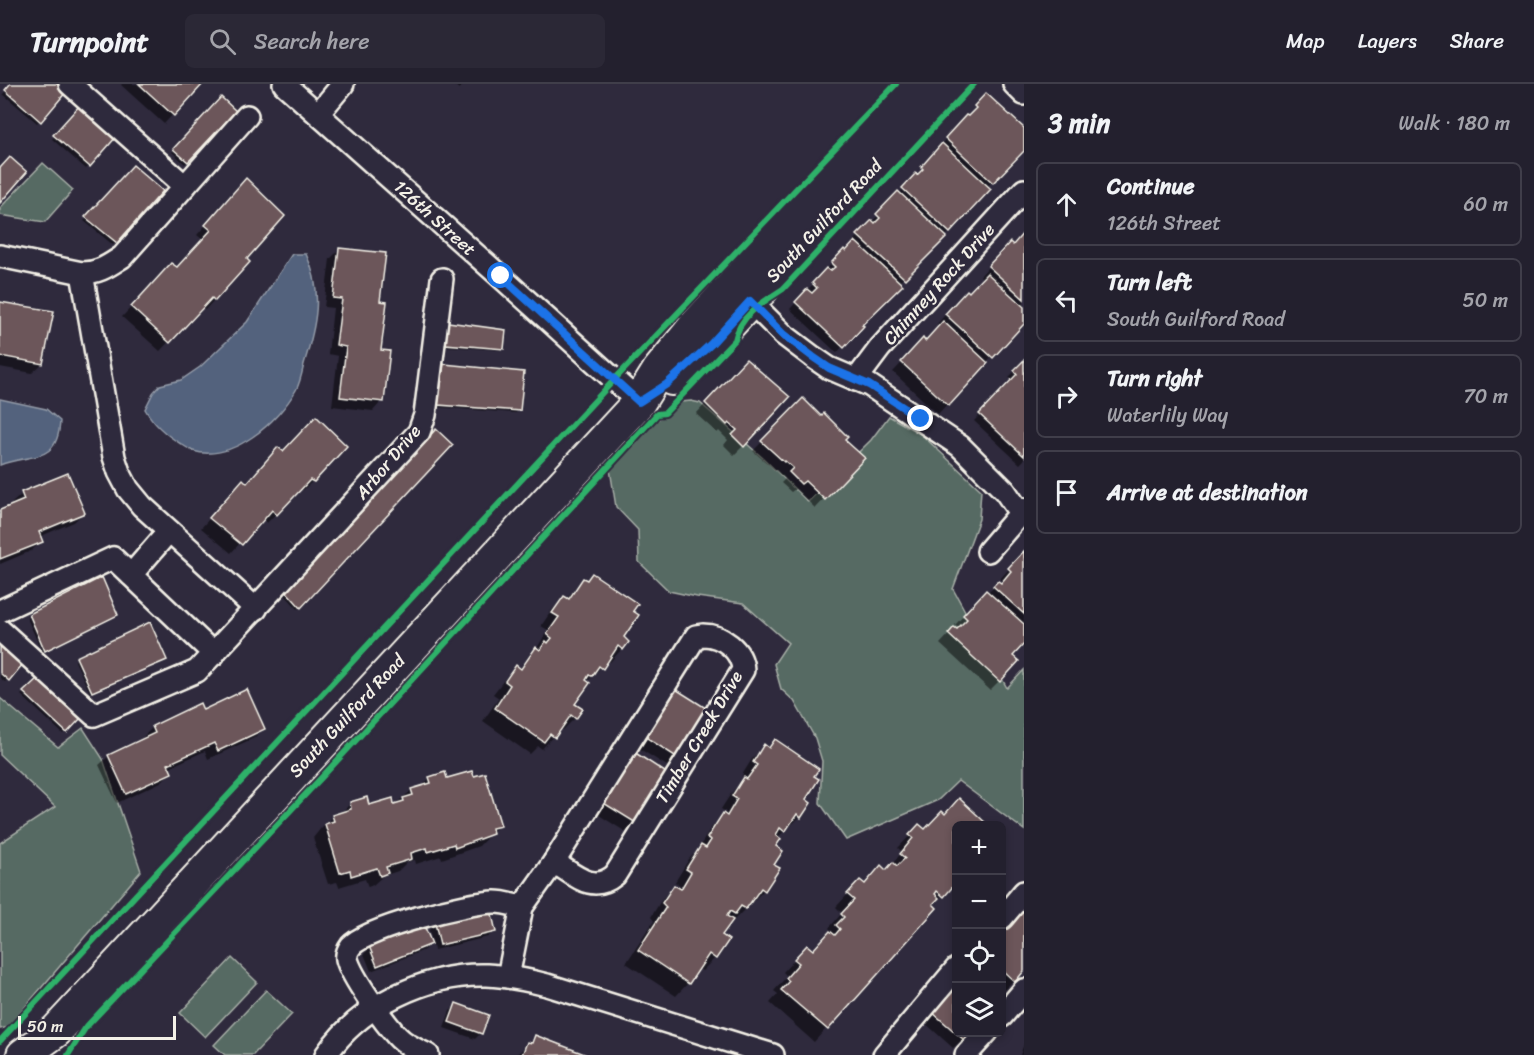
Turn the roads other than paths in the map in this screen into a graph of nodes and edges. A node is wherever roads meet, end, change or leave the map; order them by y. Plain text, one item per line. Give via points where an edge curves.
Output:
1 (70, 84) edge
2 (284, 84) edge
3 (343, 84) edge
4 (920, 84) edge
5 (952, 84) edge
6 (1014, 84) edge
7 (1024, 94) edge
8 (318, 114) junction
9 (247, 116) dead end
10 (185, 186) junction
11 (1024, 190) edge
12 (0, 256) edge
13 (82, 273) junction
14 (441, 279) dead end
15 (750, 301) junction
16 (856, 380) junction
17 (639, 402) junction
18 (1022, 511) edge
19 (169, 531) junction
20 (988, 551) dead end
21 (132, 574) junction
22 (256, 609) junction
23 (0, 611) edge
24 (0, 630) edge
25 (214, 654) junction
26 (554, 862) junction
27 (1024, 892) edge
28 (522, 907) junction
29 (1006, 913) edge
30 (952, 975) edge
31 (508, 977) junction
32 (1024, 990) edge
33 (376, 1006) junction
34 (1006, 1011) edge
35 (982, 1037) edge
36 (52, 1043) edge
37 (23, 1055) edge
38 (326, 1055) edge
39 (428, 1055) edge
40 (773, 1055) edge
41 (884, 1055) edge
42 (966, 1055) edge

1 - 10 street
2 - 8 street, 126th Street
3 - 8 street
4 - 17 main road, South Guilford Road via 694,327
5 - 15 main road, South Guilford Road
6 - 7 street
8 - 17 street, 126th Street
9 - 10 street
10 - 13 street via 122,256 95,273
11 - 16 street, Chimney Rock Drive via 880,348
12 - 13 street
13 - 19 street via 109,436 119,472 142,506
14 - 22 street, Arbor Drive via 422,428
15 - 16 street via 813,357
15 - 17 main road, South Guilford Road via 711,344 667,384
16 - 18 street via 960,446
17 - 36 main road, South Guilford Road
18 - 20 street
19 - 21 street
19 - 22 street
21 - 23 street via 113,558
21 - 25 street
22 - 25 street, Arbor Drive
24 - 25 street, Arbor Drive via 94,715 197,672
26 - 26 street, Timber Creek Drive via 590,884 608,881 615,875 742,670 734,649 711,635 696,636
26 - 28 street, Timber Creek Drive
27 - 29 street
28 - 31 street, Timber Creek Drive
28 - 33 street via 495,902 421,915 351,945 347,960
30 - 41 street
31 - 33 street via 452,977 411,989
31 - 40 street via 547,985
32 - 34 street
33 - 38 street
33 - 39 street via 397,1037
35 - 42 street
36 - 37 main road, South Guilford Road

